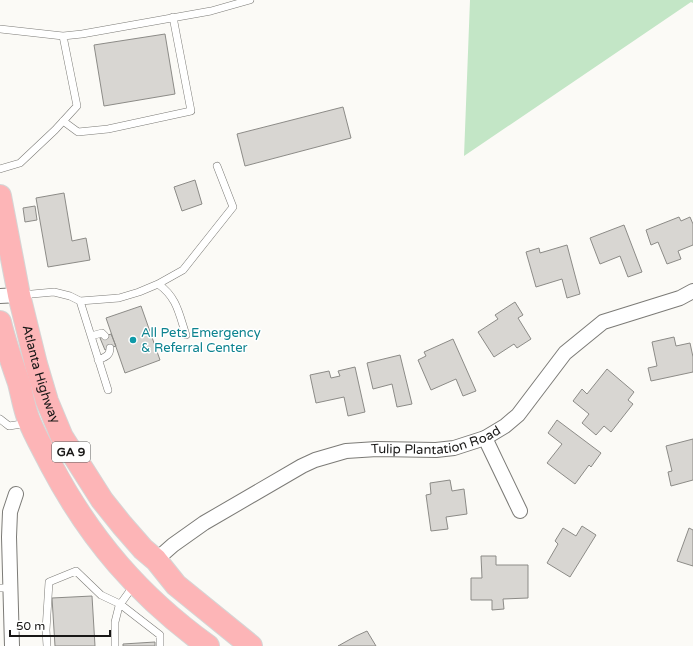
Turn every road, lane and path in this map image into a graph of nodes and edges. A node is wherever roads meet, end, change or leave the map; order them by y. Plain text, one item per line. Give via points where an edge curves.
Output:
1 (250, 0) edge
2 (173, 17) junction
3 (0, 29) edge
4 (63, 36) junction
5 (63, 122) junction
6 (217, 166) dead end
7 (0, 170) edge
8 (0, 196) edge
9 (158, 284) junction
10 (693, 291) edge
11 (10, 295) edge
12 (80, 301) junction
13 (0, 322) edge
14 (186, 335) dead end
15 (91, 336) junction
16 (105, 336) dead end
17 (110, 348) dead end
18 (98, 360) junction
19 (108, 390) dead end
20 (0, 419) edge
21 (30, 422) junction
22 (485, 438) junction
23 (16, 494) dead end
24 (520, 511) dead end
25 (156, 560) junction
26 (135, 583) junction
27 (5, 588) edge
28 (120, 604) junction
29 (12, 646) edge
30 (47, 646) edge
31 (115, 646) edge
32 (160, 646) edge
33 (208, 646) edge
34 (251, 646) edge

1 - 2 lane via 211,11
2 - 4 lane
2 - 5 lane via 191,111 78,132
3 - 4 lane
4 - 5 lane via 77,106
5 - 7 lane via 20,163
6 - 9 lane via 233,207 183,270
8 - 11 main road, Atlanta Highway / GA 9
9 - 12 lane via 119,298
9 - 14 lane via 166,289 176,302
10 - 22 street, Tulip Plantation Road via 680,298 603,322 564,353 518,415
11 - 12 lane via 54,292
11 - 25 main road, Atlanta Highway / GA 9 via 62,437 102,500 143,549
12 - 15 lane
13 - 21 main road, Atlanta Highway / GA 9
15 - 16 lane via 102,333
15 - 18 lane
17 - 18 lane via 107,357
18 - 19 lane
20 - 21 lane via 9,426
21 - 26 main road, Atlanta Highway / GA 9 via 73,504 106,552
22 - 24 street
22 - 25 street, Tulip Plantation Road via 454,448 361,449 315,460 204,523
23 - 27 street via 10,512
25 - 34 main road, Atlanta Highway / GA 9 via 176,585
26 - 28 lane
26 - 33 main road, Atlanta Highway / GA 9 via 153,602
27 - 29 street
28 - 30 lane via 100,595 76,571 49,582
28 - 31 lane via 115,622
28 - 32 lane via 160,635

